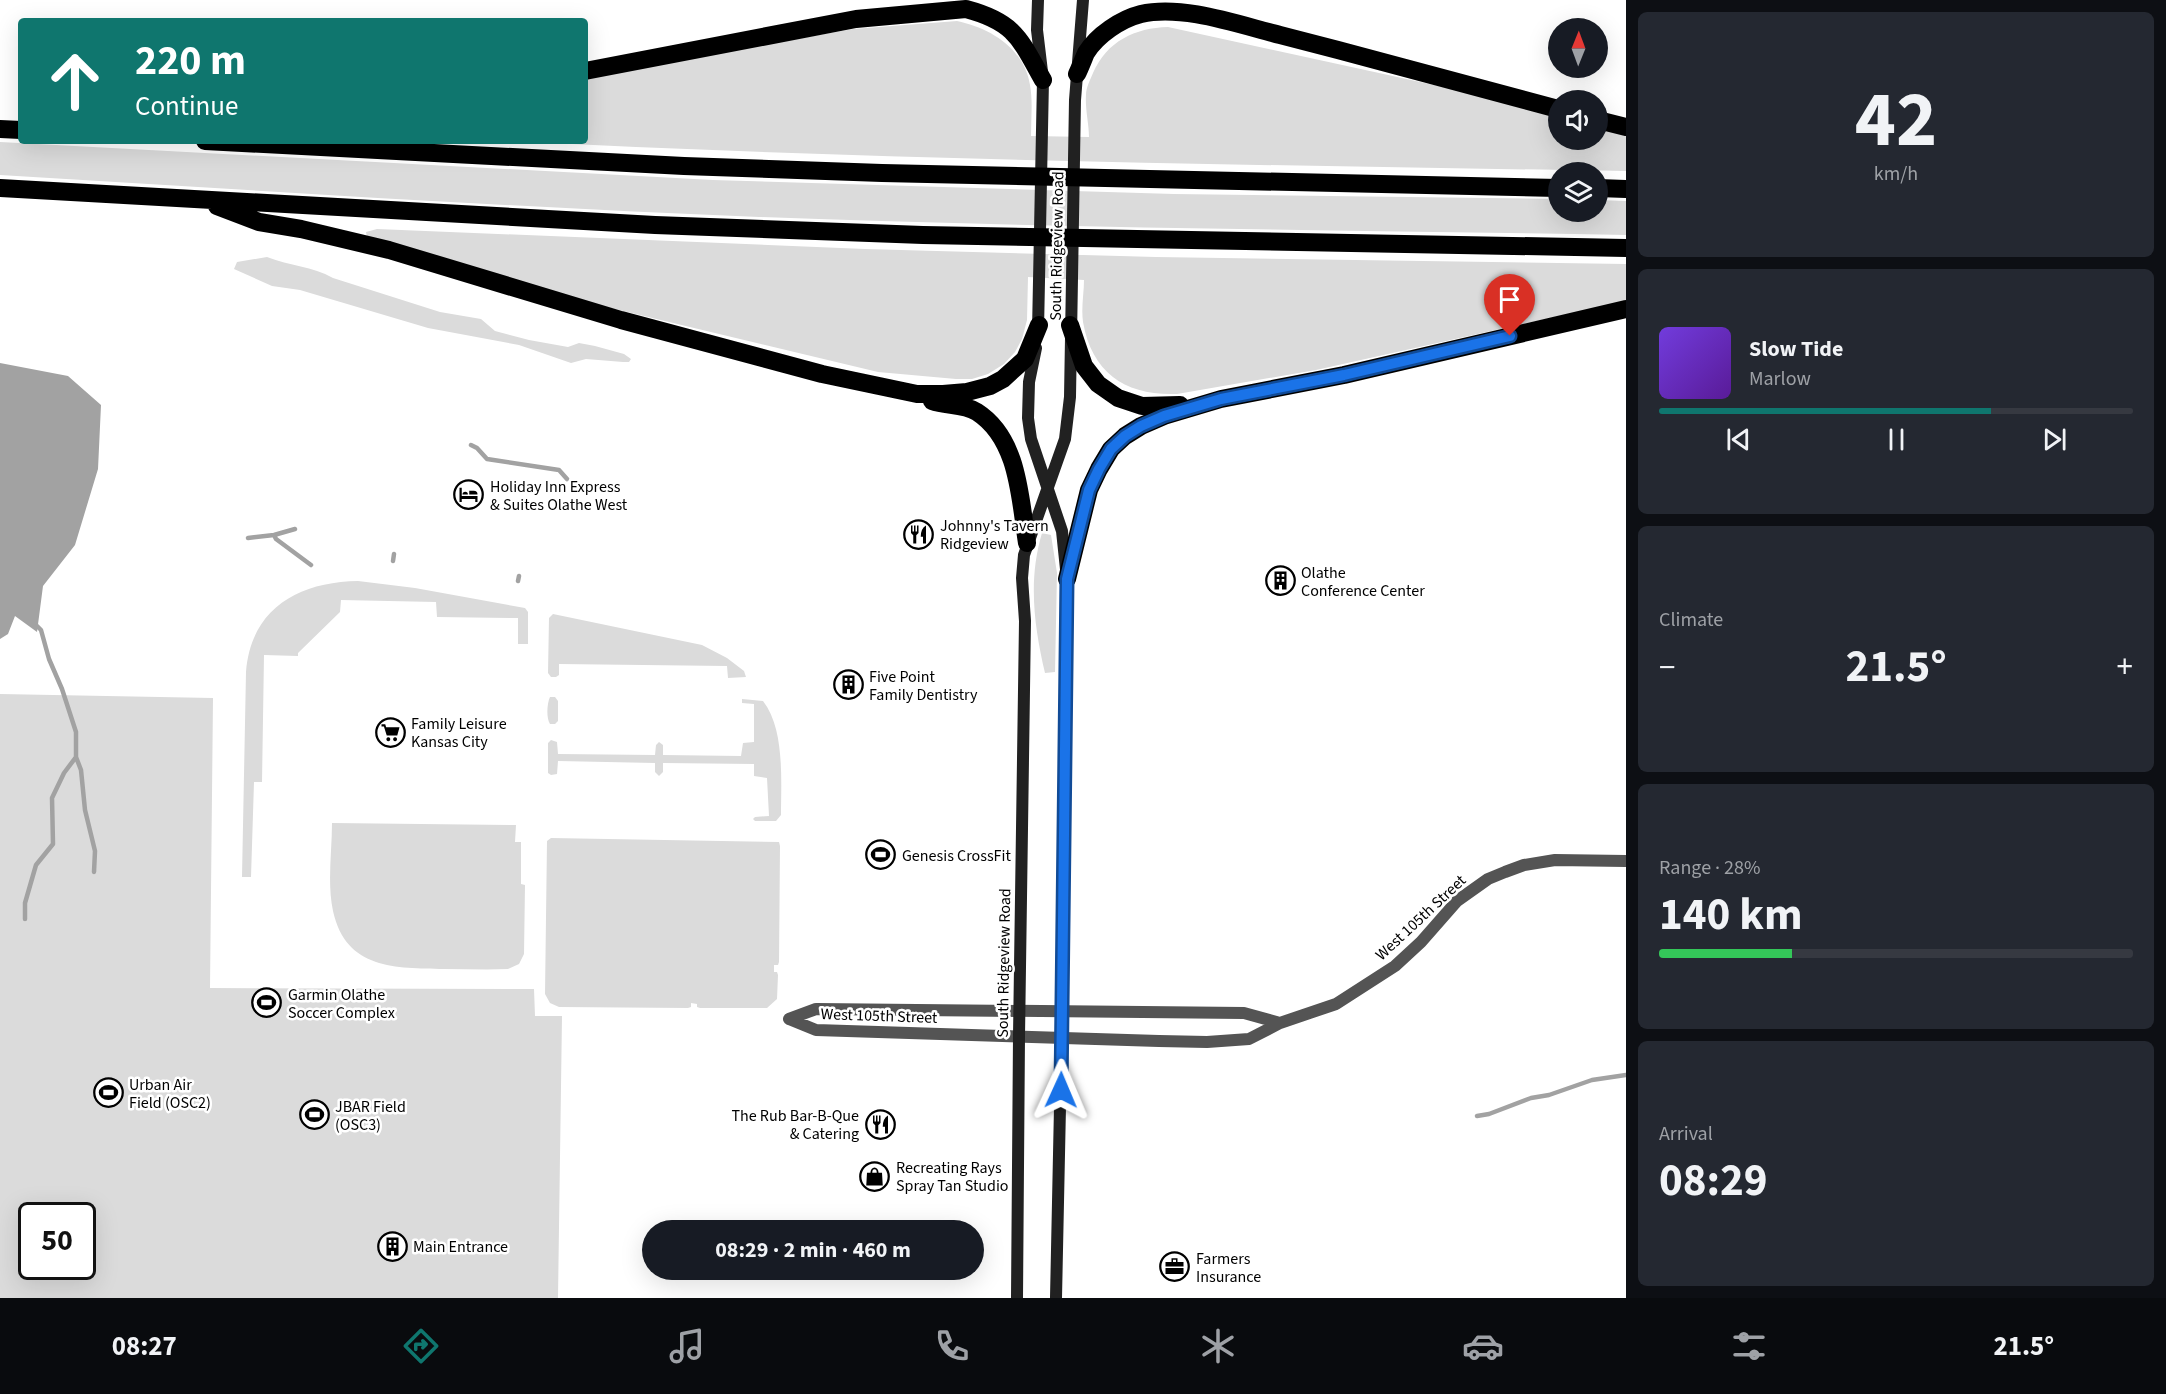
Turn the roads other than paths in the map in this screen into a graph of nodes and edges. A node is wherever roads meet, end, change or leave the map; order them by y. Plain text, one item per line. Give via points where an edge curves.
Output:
1 (947, 0) edge
2 (1038, 0) edge
3 (1083, 0) edge
4 (1171, 0) edge
5 (856, 19) junction
6 (1223, 21) junction
7 (588, 70) edge
8 (1077, 74) junction
9 (1043, 80) junction
10 (1548, 106) edge
11 (1608, 122) edge
12 (1626, 127) edge
13 (0, 129) edge
14 (18, 130) edge
15 (260, 144) edge
16 (0, 188) edge
17 (1548, 188) edge
18 (1608, 188) edge
19 (1626, 189) edge
20 (202, 200) junction
21 (1626, 248) edge
22 (1626, 309) edge
23 (1039, 325) junction
24 (1071, 325) junction
25 (916, 394) junction
26 (1221, 399) junction
27 (1047, 489) junction
28 (1027, 543) junction
29 (1067, 579) junction
30 (1626, 861) edge
31 (1019, 1010) junction
32 (1062, 1011) junction
33 (1280, 1023) junction
34 (1018, 1036) junction
35 (1062, 1037) junction
36 (1017, 1298) edge
37 (1056, 1298) edge

1 - 5 highway
2 - 9 main road, South Ridgeview Road
3 - 8 main road, South Ridgeview Road
4 - 6 highway
5 - 7 highway
5 - 9 highway via 966,9 983,14 1019,37
6 - 8 highway via 1186,13 1141,14 1112,27 1098,40 1086,53
6 - 10 highway
8 - 24 main road, South Ridgeview Road
9 - 23 main road, South Ridgeview Road
11 - 12 highway
13 - 14 highway
15 - 17 highway via 812,171
16 - 20 highway
18 - 19 highway
20 - 21 highway via 911,235
20 - 25 highway via 259,222 389,250 621,320 822,374
22 - 26 highway via 1344,375
23 - 25 highway via 1025,359 1003,379 967,392
23 - 27 main road, South Ridgeview Road via 1029,382 1028,417
24 - 26 highway via 1084,366 1098,384 1118,398 1142,406
24 - 27 main road, South Ridgeview Road via 1068,424
25 - 28 highway via 975,411 998,433 1010,455
26 - 29 highway via 1141,426 1111,449 1089,490
27 - 28 main road, South Ridgeview Road
27 - 29 main road, South Ridgeview Road via 1062,531
28 - 31 main road, South Ridgeview Road via 1022,578 1025,621
29 - 32 main road, South Ridgeview Road
30 - 33 street, West 105th Street via 1539,862 1488,879 1457,901 1421,942 1381,976 1336,1004
31 - 32 street, West 105th Street
31 - 34 main road, South Ridgeview Road
31 - 34 street, West 105th Street via 816,1009 789,1019 816,1030
32 - 33 street, West 105th Street via 1244,1013
32 - 35 main road, South Ridgeview Road
33 - 35 street, West 105th Street via 1249,1039 1208,1042
34 - 35 street, West 105th Street
34 - 36 main road, South Ridgeview Road
35 - 37 main road, South Ridgeview Road

